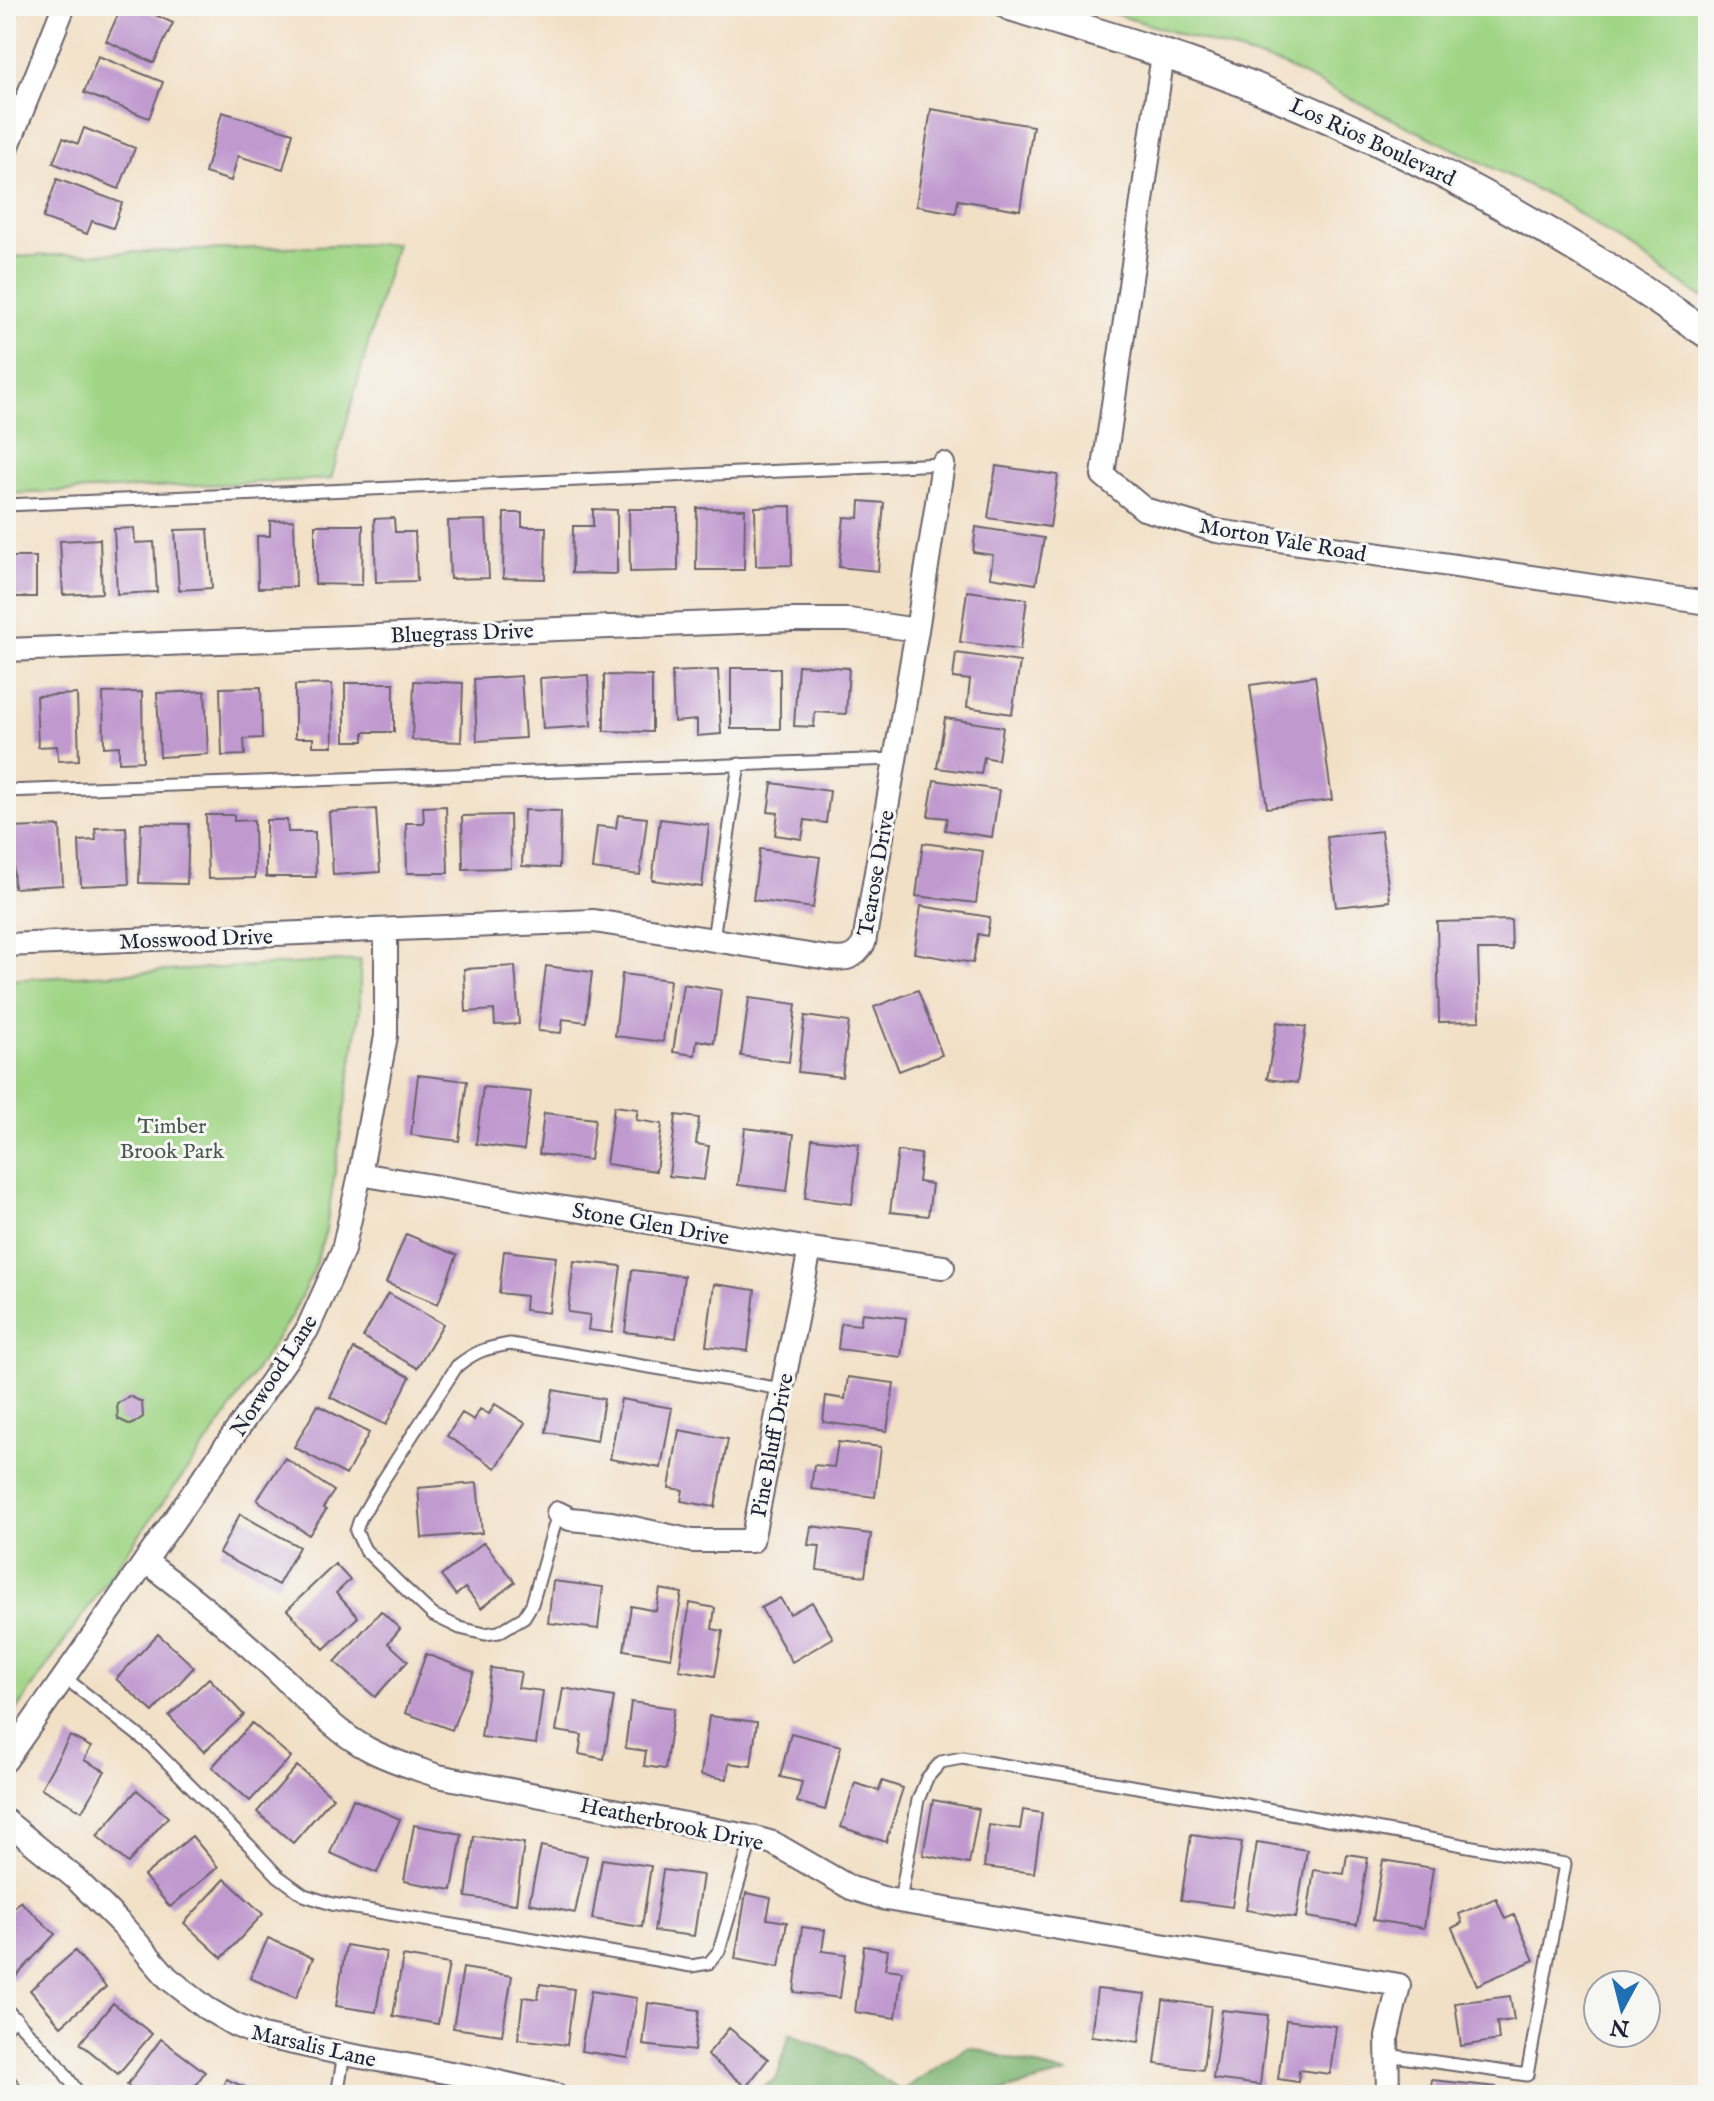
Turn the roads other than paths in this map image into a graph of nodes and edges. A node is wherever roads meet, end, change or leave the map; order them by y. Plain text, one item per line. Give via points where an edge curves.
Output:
1 (64, 6) edge
2 (1010, 6) edge
3 (1163, 54) junction
4 (6, 151) edge
5 (1708, 334) edge
6 (943, 464) joint
7 (6, 505) edge
8 (1708, 603) edge
9 (917, 630) junction
10 (6, 650) edge
11 (895, 759) junction
12 (739, 764) junction
13 (6, 791) edge
14 (386, 930) junction
15 (713, 939) junction
16 (6, 945) edge
17 (360, 1174) junction
18 (810, 1249) junction
19 (943, 1267) dead end
20 (782, 1389) junction
21 (558, 1513) joint
22 (145, 1561) junction
23 (64, 1677) junction
24 (6, 1760) edge
25 (6, 1821) edge
26 (752, 1837) junction
27 (900, 1901) junction
28 (6, 2009) edge
29 (16, 2018) junction
30 (6, 2027) edge
31 (344, 2054) junction
32 (1387, 2055) junction
33 (483, 2087) edge
34 (80, 2095) edge
35 (337, 2095) edge
36 (556, 2095) edge
37 (1388, 2095) edge

1 - 4 street
2 - 3 street, Los Rios Boulevard
3 - 5 street, Los Rios Boulevard via 1255,87 1431,166 1598,261
3 - 8 street, Morton Vale Road via 1103,475 1144,509 1217,531
6 - 7 lane
6 - 9 street, Tearose Drive
9 - 10 street, Bluegrass Drive via 849,620 793,620
9 - 11 street, Tearose Drive
11 - 12 lane
11 - 15 street, Tearose Drive via 860,950 845,960
12 - 13 lane
12 - 15 lane
14 - 15 street, Tearose Drive via 594,921
14 - 16 street, Mosswood Drive
14 - 17 street, Norwood Lane via 386,1036
17 - 18 street, Stone Glen Drive
17 - 22 street, Norwood Lane via 343,1250 307,1330
18 - 19 street, Stone Glen Drive
18 - 20 street, Pine Bluff Drive
20 - 21 street, Pine Bluff Drive via 752,1541 692,1541
20 - 21 lane via 510,1344 486,1348 457,1366 356,1531 365,1550 433,1615 485,1634 524,1617 532,1604
22 - 23 street, Norwood Lane
22 - 26 street, Heatherbrook Drive via 229,1628 339,1730 368,1749 438,1776
23 - 24 street, Norwood Lane
23 - 26 lane via 148,1743 278,1876 304,1895 332,1904 691,1966 709,1963 719,1951
25 - 31 street, Marsalis Lane via 75,1878 168,1978 206,2008 262,2036
26 - 27 street, Heatherbrook Drive via 773,1843 851,1888
27 - 32 street, Heatherbrook Drive via 1399,1985
27 - 32 lane via 918,1800 927,1778 941,1762 962,1758 1565,1864 1527,2075
28 - 29 lane
29 - 30 lane
29 - 34 lane
31 - 33 street, Marsalis Lane
31 - 35 lane
32 - 37 street
33 - 36 street, Marsalis Lane

